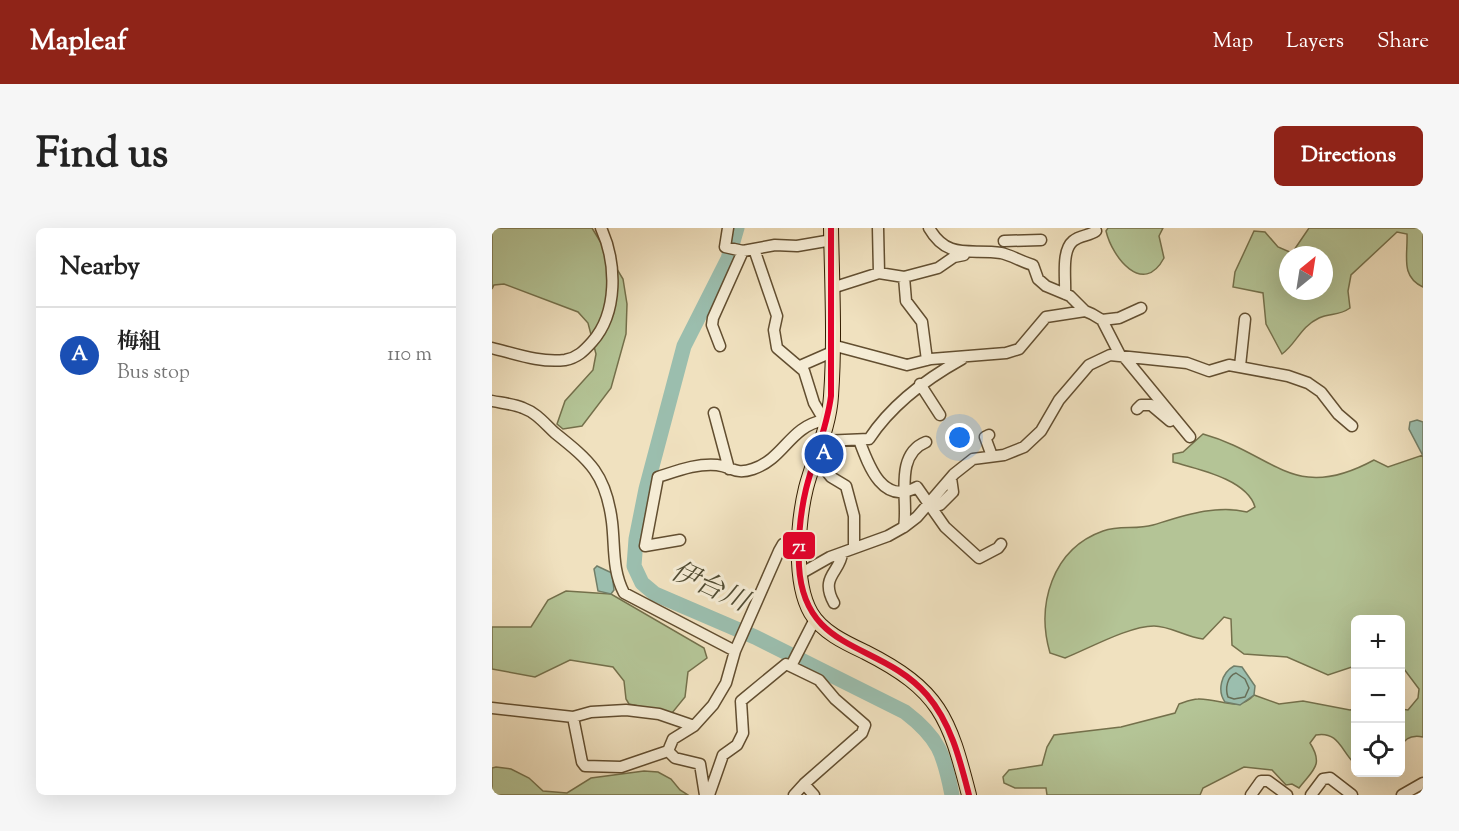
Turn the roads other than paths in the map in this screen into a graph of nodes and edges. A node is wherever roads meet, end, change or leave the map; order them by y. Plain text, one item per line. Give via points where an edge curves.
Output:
1 (601, 228) edge
2 (728, 228) edge
3 (878, 228) edge
4 (928, 228) edge
5 (1006, 228) edge
6 (1096, 231) dead end
7 (832, 234) edge
8 (1041, 240) dead end
9 (1004, 241) junction
10 (745, 250) junction
11 (975, 252) junction
12 (1003, 253) junction
13 (879, 273) junction
14 (904, 277) junction
15 (832, 288) junction
16 (1065, 294) junction
17 (1141, 308) dead end
18 (1085, 311) junction
19 (1245, 319) dead end
20 (1102, 320) junction
21 (720, 346) dead end
22 (492, 348) edge
23 (832, 348) junction
24 (1123, 356) junction
25 (962, 358) junction
26 (927, 360) junction
27 (800, 366) junction
28 (1240, 366) junction
29 (920, 384) junction
30 (492, 401) edge
31 (1137, 409) dead end
32 (714, 413) dead end
33 (940, 415) dead end
34 (826, 420) junction
35 (1352, 426) dead end
36 (989, 435) dead end
37 (858, 440) junction
38 (822, 441) junction
39 (926, 442) dead end
40 (992, 456) junction
41 (816, 457) junction
42 (729, 469) junction
43 (904, 493) junction
44 (929, 503) junction
45 (904, 527) junction
46 (680, 540) dead end
47 (800, 540) junction
48 (1001, 544) dead end
49 (854, 548) junction
50 (842, 553) junction
51 (800, 574) junction
52 (834, 603) dead end
53 (815, 619) junction
54 (735, 651) junction
55 (792, 665) junction
56 (492, 708) edge
57 (573, 717) junction
58 (694, 726) junction
59 (668, 751) junction
60 (1423, 783) edge
61 (804, 784) junction
62 (1408, 793) edge
63 (707, 795) edge
64 (794, 795) edge
65 (814, 795) edge
66 (969, 795) edge
67 (1251, 795) edge
68 (1287, 795) edge
69 (1311, 795) edge
70 (1352, 795) edge

1 - 22 street via 612,278 610,307 606,324 588,347 566,360 516,356
2 - 10 street via 725,247
3 - 13 street
4 - 11 street via 948,248
5 - 9 street
6 - 16 street via 1070,245
7 - 10 street via 797,246
7 - 15 main road
8 - 9 street
9 - 12 street
10 - 21 street via 713,318
10 - 27 street via 777,316 777,348
11 - 12 street
11 - 14 street
12 - 16 street via 1033,265 1038,279
13 - 14 street
13 - 15 street
14 - 26 street via 906,301 922,322
15 - 23 main road
16 - 18 street
17 - 20 street via 1119,318
18 - 20 street
18 - 25 street via 1046,317 1019,349
19 - 28 street
20 - 24 street
23 - 26 street via 896,364
23 - 27 street
23 - 34 main road via 832,394
24 - 28 street via 1187,363 1209,371
24 - 31 street via 1187,434 1150,405
24 - 40 street via 1102,358 1089,365 1059,400 1041,431 1024,447
25 - 26 street
25 - 29 street
27 - 34 street
28 - 35 street via 1308,383
29 - 33 street
29 - 37 street via 883,418 869,439
30 - 54 street via 523,407 592,464 607,499 617,580 624,593
32 - 42 street
34 - 38 main road
34 - 42 street via 804,427 770,463 740,473
36 - 40 street via 985,437
37 - 38 street
37 - 43 street via 867,464 885,488
38 - 41 main road
39 - 43 street via 916,448 904,473
40 - 44 street via 973,459
41 - 47 main road via 804,500
41 - 49 street via 831,477 846,486 854,516
42 - 46 street via 720,465 693,466 658,477 645,546
43 - 44 street via 917,487
43 - 45 street
44 - 45 street
44 - 48 street via 935,517 979,558
45 - 49 street
47 - 51 main road
47 - 54 street via 783,544 778,551
49 - 50 street
50 - 51 street
50 - 52 street via 829,582
51 - 53 main road via 804,598
53 - 55 street
53 - 66 main road via 834,635 902,671 935,702 949,726
54 - 58 street via 726,683
55 - 61 street via 819,680 865,725 862,733
55 - 63 street via 786,663 741,701 743,733 723,755
56 - 57 street
57 - 58 street via 626,710 659,714
57 - 59 street via 582,762 590,768 621,767
58 - 59 street via 673,739
59 - 63 street via 675,758 700,764
60 - 62 street
61 - 64 street
61 - 65 street
67 - 68 street via 1261,781 1268,781
69 - 70 street via 1323,778 1330,778

